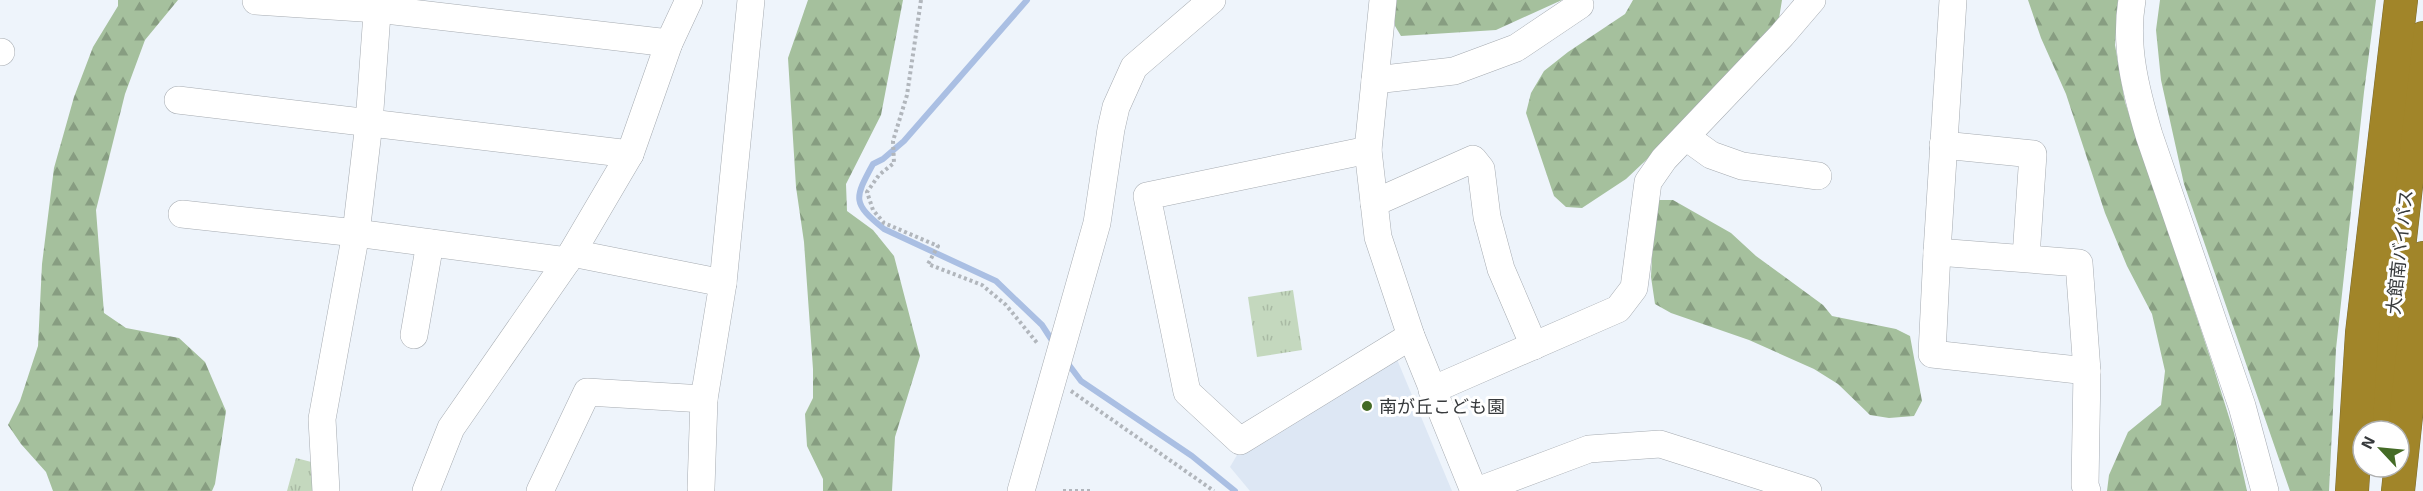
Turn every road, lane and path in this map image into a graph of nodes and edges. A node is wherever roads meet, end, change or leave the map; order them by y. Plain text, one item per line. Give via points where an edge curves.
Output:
1 (689, 0) edge
2 (751, 0) edge
3 (921, 0) edge
4 (1212, 0) edge
5 (1383, 0) edge
6 (1812, 0) edge
7 (1953, 0) edge
8 (2132, 0) edge
9 (2401, 0) edge
10 (256, 1) edge
11 (378, 5) edge
12 (1580, 5) dead end
13 (2423, 38) edge
14 (669, 43) junction
15 (1375, 80) junction
16 (178, 100) dead end
17 (369, 123) junction
18 (1686, 137) junction
19 (1943, 145) junction
20 (1368, 150) junction
21 (630, 154) junction
22 (1818, 176) dead end
23 (1374, 203) junction
24 (182, 213) dead end
25 (356, 233) junction
26 (430, 243) junction
27 (1937, 252) junction
28 (569, 257) junction
29 (2026, 258) junction
30 (2414, 260) edge
31 (723, 283) junction
32 (414, 335) dead end
33 (1411, 336) junction
34 (1534, 345) junction
35 (2086, 371) junction
36 (1054, 376) junction
37 (1432, 390) junction
38 (704, 399) junction
39 (2389, 419) edge
40 (701, 488) dead end
41 (326, 491) edge
42 (426, 491) edge
43 (540, 491) edge
44 (1021, 491) edge
45 (1063, 491) edge
46 (1091, 491) edge
47 (1214, 491) edge
48 (1476, 491) edge
49 (1808, 491) edge
50 (2087, 491) edge
51 (2265, 491) edge

1 - 14 street
2 - 31 street
3 - 36 path via 907,95 893,141 894,163 867,192 873,210 884,223 938,246 928,264 982,285 1006,305 1036,341
4 - 36 street via 1134,67 1116,106 1097,223
5 - 15 street
6 - 18 street
7 - 19 street
8 - 51 street via 2130,41 2139,100 2242,406
9 - 39 highway via 2374,217
10 - 11 street
11 - 14 street
11 - 17 street
12 - 15 street via 1516,48 1464,68
13 - 30 highway, 大館南バイパス
14 - 21 street
15 - 20 street
16 - 17 street
17 - 21 street
17 - 25 street
18 - 22 street via 1711,155 1742,166
18 - 34 street via 1648,182 1634,288 1618,309
19 - 27 street
19 - 29 street via 2033,154
20 - 23 street
20 - 33 street via 1147,196 1186,393 1240,441
21 - 28 street
23 - 33 street via 1378,237
23 - 34 street via 1473,159 1481,169 1487,216 1501,268
24 - 25 street
25 - 26 street
25 - 41 street via 322,419
26 - 28 street
26 - 32 street
27 - 29 street
27 - 35 street via 1932,354
28 - 31 street
28 - 42 street via 451,428
29 - 35 street via 2079,263
30 - 39 highway, 大館南バイパス
31 - 38 street
33 - 37 street
34 - 37 street
35 - 50 street
36 - 44 street
36 - 47 path
37 - 48 street
38 - 40 street
38 - 43 street via 587,392
45 - 46 path
48 - 49 street via 1589,449 1660,444

